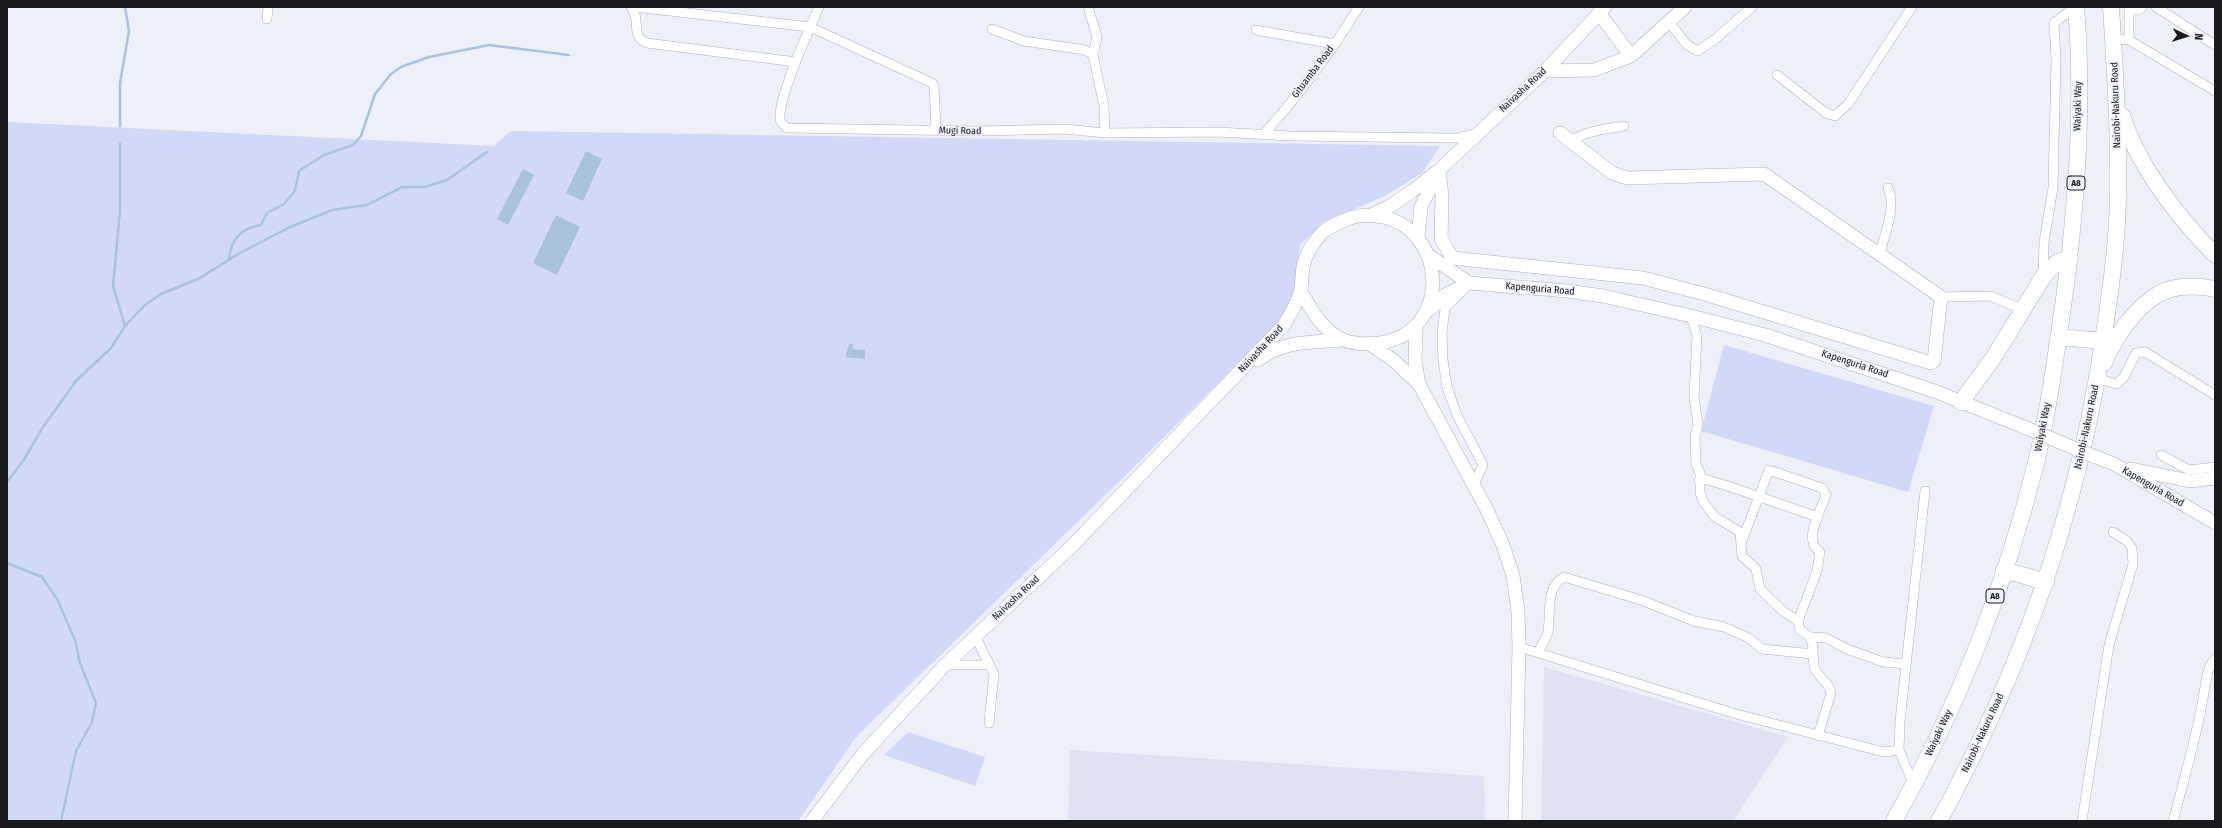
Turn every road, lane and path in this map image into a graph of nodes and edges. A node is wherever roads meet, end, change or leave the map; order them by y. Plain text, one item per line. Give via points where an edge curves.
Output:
1 (268, 7) edge
2 (631, 7) edge
3 (635, 7) edge
4 (819, 7) edge
5 (1088, 7) edge
6 (1359, 7) edge
7 (1685, 7) edge
8 (1752, 7) edge
9 (1912, 7) edge
10 (2076, 7) edge
11 (2111, 7) edge
12 (2142, 7) edge
13 (2156, 7) edge
14 (2129, 9) edge
15 (1602, 10) edge
16 (267, 19) dead end
17 (1668, 22) junction
18 (810, 27) junction
19 (992, 29) dead end
20 (1256, 30) dead end
21 (2113, 39) junction
22 (2129, 40) junction
23 (1334, 44) junction
24 (2215, 45) edge
25 (1093, 54) junction
26 (1631, 56) junction
27 (796, 62) junction
28 (1545, 71) junction
29 (1777, 75) dead end
30 (2215, 91) edge
31 (2117, 101) junction
32 (1624, 126) dead end
33 (936, 130) junction
34 (1105, 133) junction
35 (1476, 133) junction
36 (1264, 134) junction
37 (1565, 137) joint
38 (1441, 168) junction
39 (1888, 188) dead end
40 (1371, 215) junction
41 (1418, 237) junction
42 (1880, 255) junction
43 (2215, 255) edge
44 (1428, 256) junction
45 (2070, 259) junction
46 (1606, 274) junction
47 (2043, 277) junction
48 (1469, 283) junction
49 (2215, 289) edge
50 (1300, 292) junction
51 (1603, 296) junction
52 (1941, 297) junction
53 (1429, 310) junction
54 (2024, 310) junction
55 (1690, 316) junction
56 (1416, 327) junction
57 (2058, 337) junction
58 (1342, 340) junction
59 (2103, 341) junction
60 (1371, 345) junction
61 (2098, 379) junction
62 (1228, 383) junction
63 (1419, 384) junction
64 (2215, 395) edge
65 (1960, 402) junction
66 (2161, 455) dead end
67 (2114, 464) junction
68 (2215, 467) edge
69 (2215, 478) edge
70 (1699, 480) junction
71 (1474, 485) junction
72 (1925, 491) dead end
73 (1760, 497) junction
74 (1818, 517) junction
75 (2215, 523) edge
76 (2113, 532) dead end
77 (1742, 541) junction
78 (2004, 570) junction
79 (2046, 582) junction
80 (1798, 622) junction
81 (975, 636) junction
82 (1810, 637) junction
83 (1519, 646) junction
84 (1538, 652) junction
85 (1813, 654) junction
86 (2215, 659) edge
87 (1906, 664) junction
88 (945, 665) junction
89 (988, 665) junction
90 (989, 723) dead end
91 (1818, 736) junction
92 (1899, 750) junction
93 (1914, 786) junction
94 (812, 821) edge
95 (1515, 821) edge
96 (1894, 821) edge
97 (1939, 821) edge
98 (2082, 821) edge
99 (2173, 821) edge

1 - 16 street
2 - 27 street via 636,16 637,34 647,43
3 - 18 street
4 - 18 street, Mugi Road
5 - 25 street via 1097,37
6 - 23 street, Gituamba Road
7 - 17 street
8 - 17 street via 1698,51 1687,45
9 - 29 street via 1848,104 1835,116 1826,113
10 - 45 highway, Waiyaki Way / A8 via 2079,44 2077,152
10 - 47 street via 2054,23 2056,59 2053,188 2044,242
11 - 21 highway, Nairobi-Nakuru Road
12 - 14 street via 2139,10
13 - 24 street
14 - 22 street
15 - 26 street
15 - 28 street, Naivasha Road
17 - 26 street
18 - 27 street, Mugi Road
18 - 33 street via 932,83
19 - 25 street via 1024,41 1085,50
20 - 23 street
21 - 22 street
21 - 31 highway, Nairobi-Nakuru Road
22 - 30 street
23 - 36 street, Gituamba Road
25 - 34 street via 1104,106
26 - 28 street via 1594,70
27 - 33 street, Mugi Road via 784,96 780,119 787,128
28 - 35 street, Naivasha Road
31 - 43 highway via 2134,148 2154,181 2177,214
31 - 59 highway, Nairobi-Nakuru Road via 2118,199 2112,286
32 - 37 street
33 - 34 street, Mugi Road via 1065,129
34 - 36 street, Mugi Road
35 - 36 street, Mugi Road via 1458,138
35 - 38 street, Naivasha Road
37 - 42 street via 1612,173 1627,178 1764,174
38 - 40 street via 1401,199
38 - 41 street via 1421,207
38 - 46 street via 1441,238 1452,258
39 - 42 street via 1892,198 1891,212
40 - 41 street via 1394,220
40 - 50 street via 1358,216 1337,223 1323,232 1304,262
41 - 44 street
42 - 52 street
44 - 48 street, Kapenguria Road
44 - 53 street via 1432,264
45 - 47 highway via 2053,265
45 - 57 highway, Waiyaki Way / A8
46 - 51 street
46 - 52 street via 1643,278 1701,293 1932,363
47 - 54 highway
48 - 51 street, Kapenguria Road
48 - 53 street via 1445,295
48 - 71 street via 1445,308 1442,333 1447,388 1457,415 1483,465
49 - 61 highway via 2192,286 2158,294 2144,305 2114,342
50 - 58 street via 1322,325
50 - 62 street, Naivasha Road via 1284,325
51 - 55 street, Kapenguria Road
52 - 54 street via 1990,296
53 - 56 street
54 - 65 highway via 1994,357
55 - 65 street, Kapenguria Road via 1829,355
55 - 70 street via 1697,336 1694,397 1698,425 1695,436
56 - 60 street via 1392,341
56 - 63 street via 1415,360
57 - 59 highway
57 - 78 highway, Waiyaki Way / A8 via 2036,462
58 - 60 street
58 - 62 street, Naivasha Road via 1285,345 1262,357
59 - 61 highway, Nairobi-Nakuru Road
60 - 63 street via 1393,360
61 - 64 street via 2117,384 2124,377 2136,353 2145,352
61 - 79 highway, Nairobi-Nakuru Road via 2075,483
62 - 81 street, Naivasha Road via 1072,546
63 - 71 street
65 - 67 street, Kapenguria Road, bridge
66 - 68 street via 2190,470
67 - 69 street via 2156,476 2190,481
67 - 75 street, Kapenguria Road
70 - 73 street via 1722,484
70 - 77 street via 1700,493 1710,511 1715,517 1740,532
71 - 83 street via 1503,545 1513,576
72 - 87 street
73 - 74 street
73 - 74 street via 1769,470 1822,488 1826,494
73 - 77 street
74 - 80 street via 1811,541 1813,548 1820,552 1817,571
76 - 98 street via 2127,541 2132,548 2133,564 2109,645
77 - 80 street via 1742,556 1756,569 1760,589
78 - 79 highway
78 - 93 highway, Waiyaki Way / A8 via 1959,691
79 - 97 highway, Nairobi-Nakuru Road via 2016,659
80 - 82 street via 1800,630
81 - 88 street, Naivasha Road
81 - 89 street
82 - 85 street via 1814,646
82 - 87 street via 1826,638 1883,662
83 - 84 street
83 - 95 street
84 - 85 street via 1548,634 1552,591 1559,579 1564,577 1641,600 1694,621 1724,627 1749,638 1762,649
84 - 91 street via 1736,714
85 - 91 street via 1815,670 1830,687 1831,693
86 - 99 street via 2206,682 2200,717
87 - 92 street
88 - 89 street
88 - 94 street, Naivasha Road via 862,755
89 - 90 street via 994,674
91 - 92 street via 1884,752
92 - 93 street
93 - 96 highway, Waiyaki Way / A8

